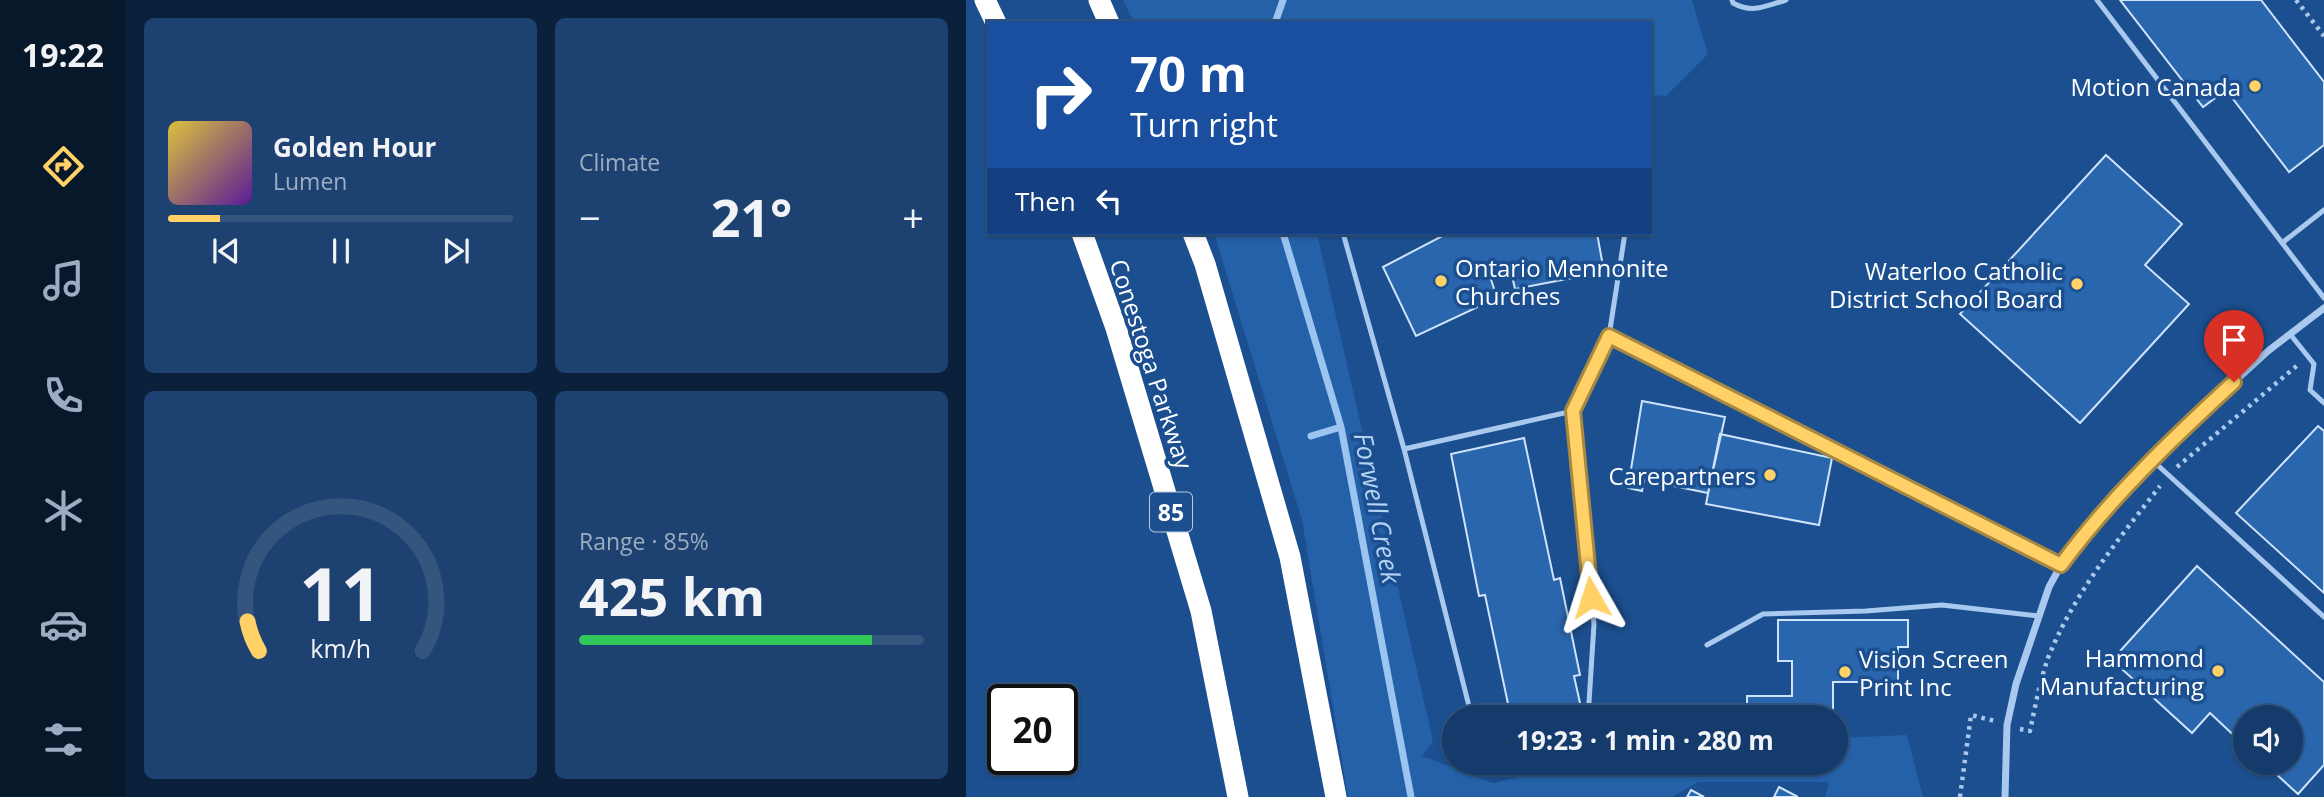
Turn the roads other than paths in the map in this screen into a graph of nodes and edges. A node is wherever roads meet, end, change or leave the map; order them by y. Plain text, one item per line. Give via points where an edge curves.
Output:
1 (985, 0) edge
2 (1098, 0) edge
3 (1732, 0) edge
4 (1786, 0) edge
5 (2097, 0) edge
6 (995, 21) edge
7 (1108, 21) edge
8 (2324, 211) edge
9 (1083, 235) edge
10 (1194, 235) edge
11 (1344, 235) edge
12 (1625, 235) edge
13 (2283, 243) junction
14 (2324, 298) edge
15 (2324, 307) edge
16 (2290, 334) junction
17 (1609, 336) junction
18 (2314, 364) junction
19 (2324, 364) edge
20 (2324, 403) edge
21 (1573, 411) junction
22 (1404, 449) junction
23 (2152, 460) junction
24 (2061, 565) junction
25 (2039, 615) junction
26 (2324, 617) edge
27 (1707, 645) dead end
28 (1469, 705) edge
29 (1589, 705) edge
30 (1238, 797) edge
31 (1336, 797) edge
32 (2005, 797) edge

1 - 6 highway
2 - 7 highway
3 - 4 lane via 1744,9
5 - 13 lane
8 - 13 lane
9 - 30 highway, Conestoga Parkway / 85 via 1116,328 1201,611
10 - 31 highway via 1290,557
11 - 22 lane
12 - 17 lane
13 - 14 lane
15 - 16 street
16 - 18 lane
16 - 23 street
17 - 21 lane
17 - 24 lane
18 - 19 lane
18 - 20 lane via 2310,390
21 - 22 lane
21 - 29 lane via 1594,624
22 - 28 lane
23 - 24 street
23 - 26 lane
24 - 25 street
25 - 27 lane via 1942,605 1763,614
25 - 32 street via 2007,725

